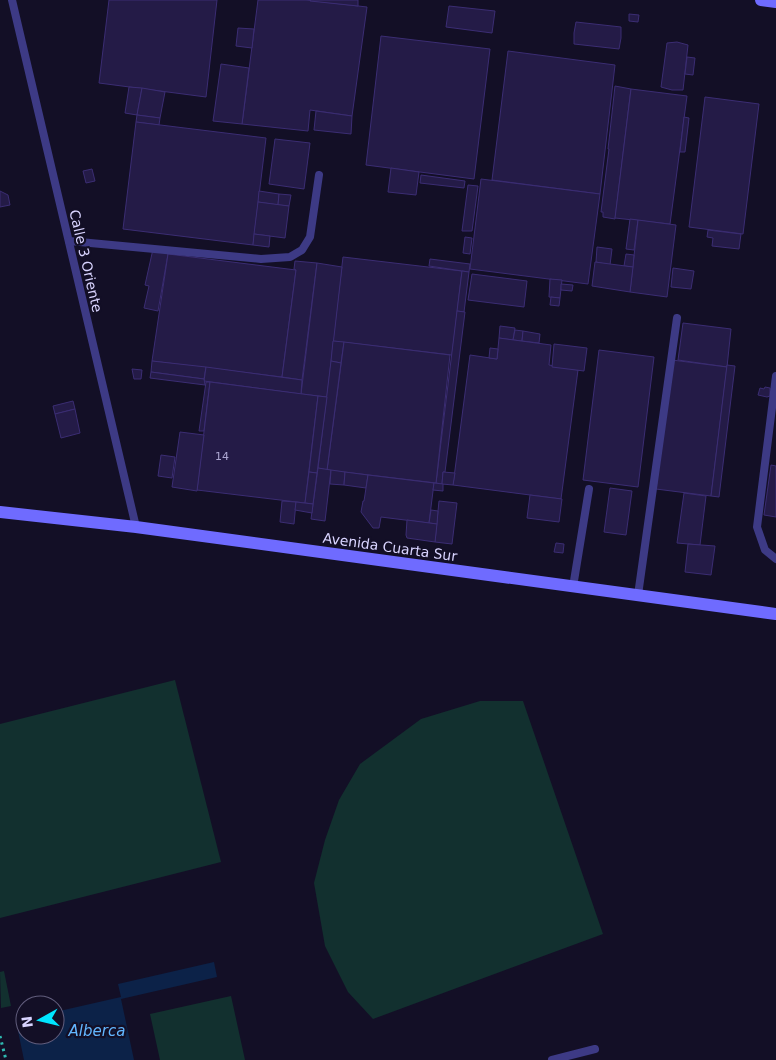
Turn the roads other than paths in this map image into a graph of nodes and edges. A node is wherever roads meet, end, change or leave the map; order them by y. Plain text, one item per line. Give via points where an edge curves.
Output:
1 (12, 0) edge
2 (761, 0) edge
3 (776, 2) edge
4 (319, 175) dead end
5 (68, 241) junction
6 (677, 318) dead end
7 (776, 376) edge
8 (589, 489) dead end
9 (0, 512) edge
10 (136, 527) junction
11 (776, 559) edge
12 (573, 587) junction
13 (638, 596) junction
14 (776, 614) edge
15 (595, 1049) dead end
16 (552, 1060) edge

1 - 5 lane, Calle 3 Oriente
2 - 3 street
4 - 5 lane via 310,237 302,250 290,256 261,259
5 - 10 lane, Calle 3 Oriente
6 - 13 lane
7 - 11 lane via 757,527 765,550
8 - 12 lane
9 - 10 street, Avenida Cuarta Sur
10 - 12 street, Avenida Cuarta Sur
12 - 13 street, Avenida Cuarta Sur
13 - 14 street, Avenida Cuarta Sur
15 - 16 lane

